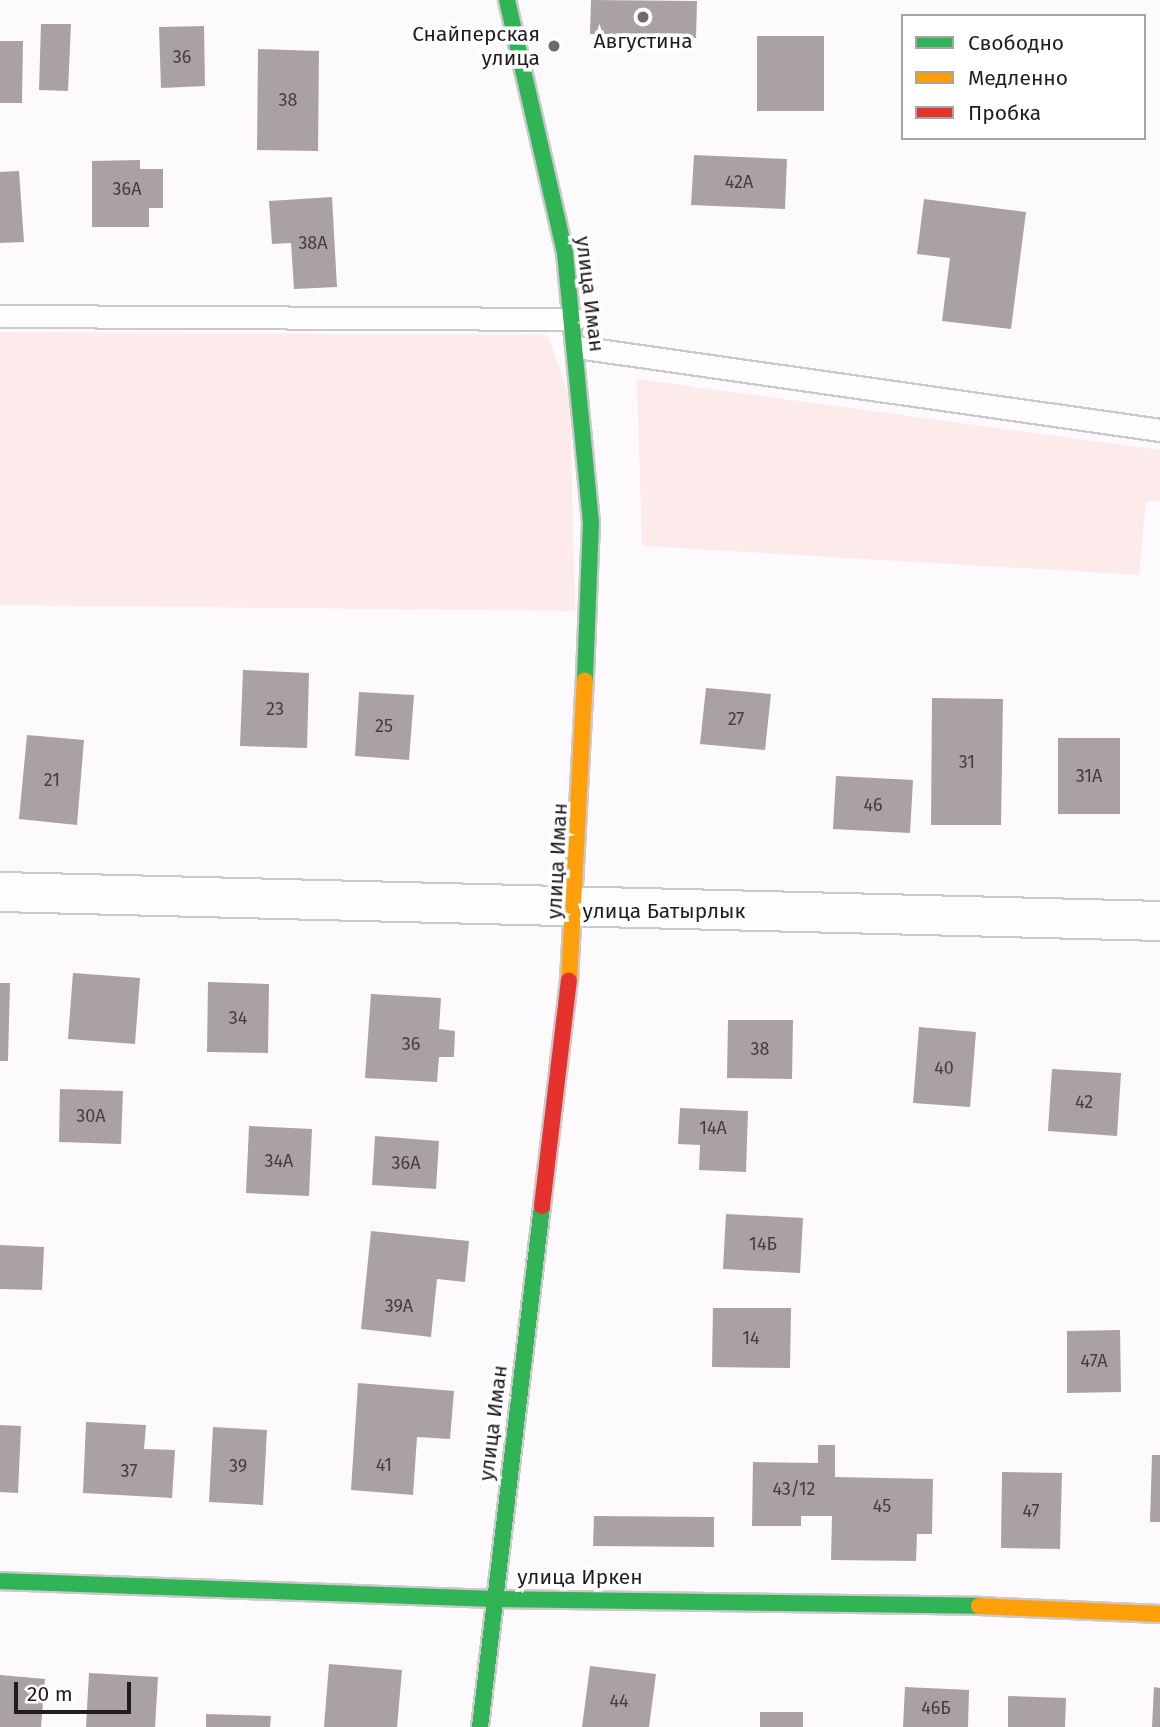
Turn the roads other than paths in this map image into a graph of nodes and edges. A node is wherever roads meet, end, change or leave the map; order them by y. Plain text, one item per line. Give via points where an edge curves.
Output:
1 (507, 0) edge
2 (0, 316) edge
3 (575, 319) junction
4 (577, 347) junction
5 (1160, 430) edge
6 (0, 892) edge
7 (577, 911) junction
8 (1160, 921) edge
9 (0, 1581) edge
10 (493, 1599) junction
11 (1160, 1614) edge
12 (480, 1727) edge

1 - 3 street, улица Иман via 554,193
2 - 3 lane
3 - 4 street, улица Иман
4 - 5 lane
4 - 7 street, улица Иман via 591,521
6 - 7 street, улица Батырлык
7 - 8 street, улица Батырлык
7 - 10 street, улица Иман
9 - 10 street, улица Иркен
10 - 11 street, улица Иркен via 861,1600
10 - 12 street, улица Иман

